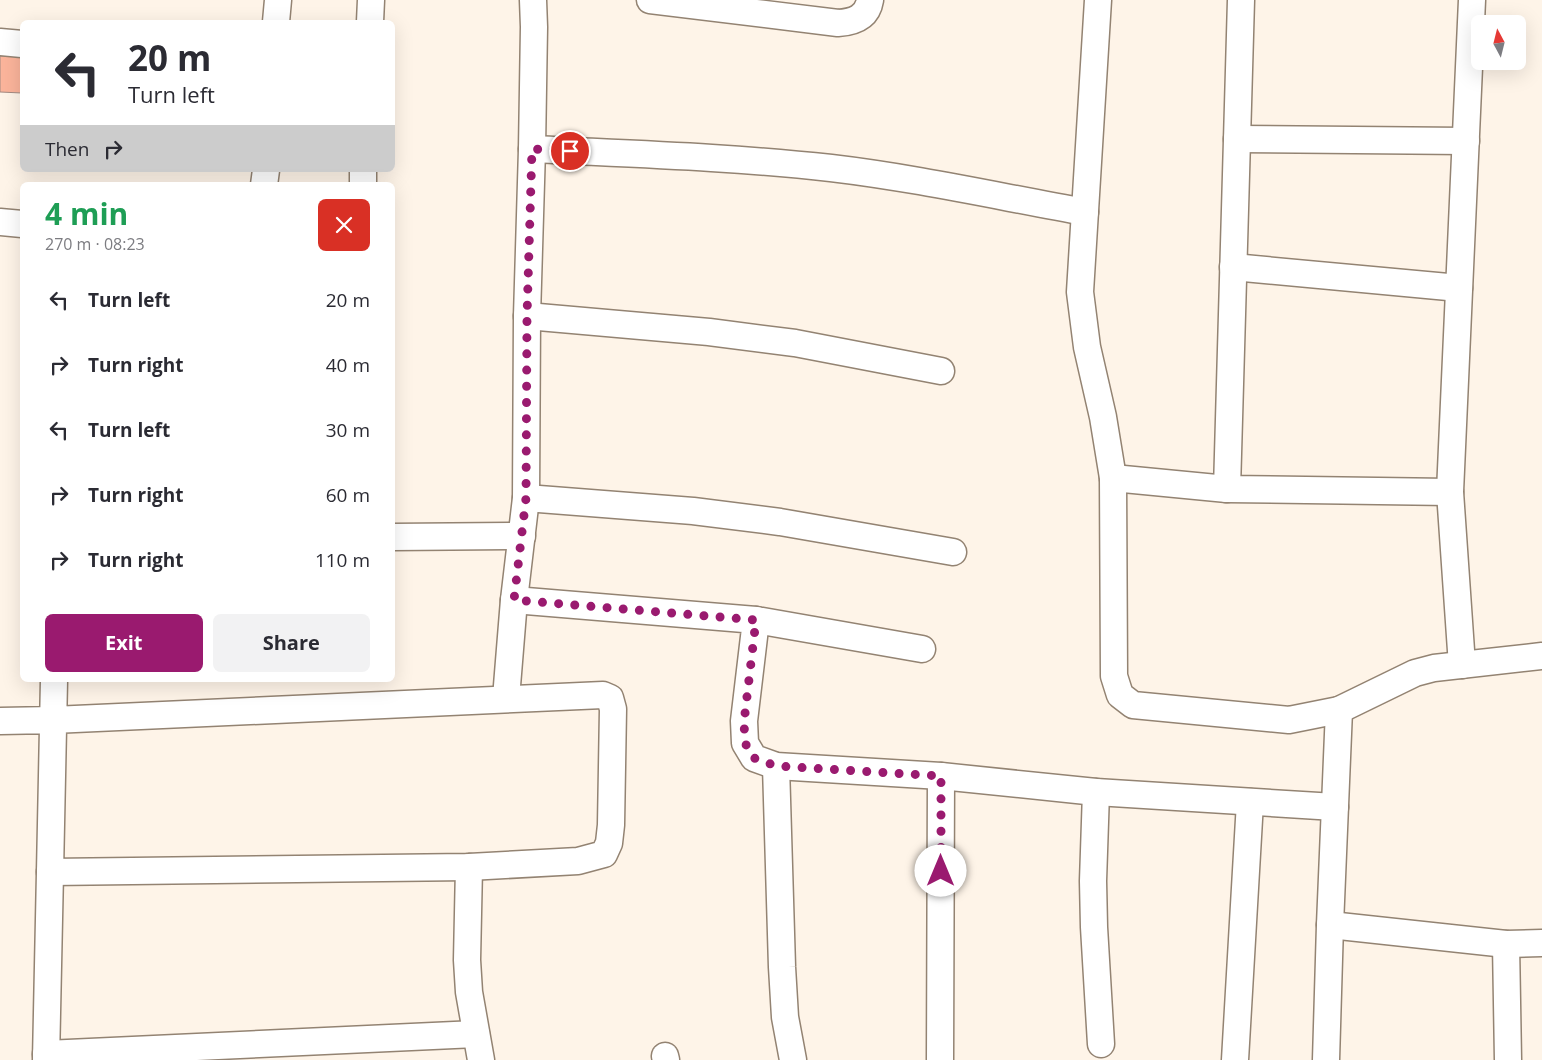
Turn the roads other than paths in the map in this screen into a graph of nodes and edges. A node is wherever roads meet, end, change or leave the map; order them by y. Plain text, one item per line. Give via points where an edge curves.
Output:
1 (278, 0) edge
2 (371, 0) edge
3 (533, 0) edge
4 (650, 0) edge
5 (870, 0) edge
6 (1098, 0) edge
7 (1240, 0) edge
8 (1472, 0) edge
9 (276, 20) edge
10 (370, 20) edge
11 (0, 42) edge
12 (20, 44) edge
13 (1237, 139) junction
14 (1466, 141) junction
15 (532, 149) junction
16 (1085, 212) junction
17 (0, 222) edge
18 (20, 224) edge
19 (1233, 267) junction
20 (1459, 288) junction
21 (527, 316) junction
22 (941, 371) dead end
23 (1113, 478) junction
24 (1227, 489) junction
25 (1450, 492) junction
26 (526, 498) junction
27 (522, 536) junction
28 (395, 537) edge
29 (953, 552) dead end
30 (514, 600) junction
31 (756, 620) junction
32 (922, 649) dead end
33 (1542, 656) edge
34 (1462, 665) junction
35 (54, 682) edge
36 (506, 698) junction
37 (1339, 710) junction
38 (0, 720) edge
39 (53, 720) junction
40 (776, 766) junction
41 (941, 776) junction
42 (1096, 792) junction
43 (1250, 802) junction
44 (1335, 807) junction
45 (469, 867) junction
46 (50, 872) junction
47 (1330, 926) junction
48 (1506, 944) junction
49 (1542, 944) edge
50 (476, 1034) junction
51 (1101, 1044) dead end
52 (46, 1057) edge
53 (481, 1060) edge
54 (793, 1060) edge
55 (940, 1060) edge
56 (1235, 1060) edge
57 (1326, 1060) edge
58 (1508, 1060) edge

1 - 9 street
2 - 10 street
3 - 15 street
4 - 5 street via 838,23 852,22 864,16
6 - 16 street
7 - 13 street
8 - 14 street
11 - 12 street
13 - 14 street
13 - 19 street
14 - 20 street
15 - 16 street via 832,168
15 - 21 street
16 - 23 street via 1080,292 1087,347
17 - 18 street
19 - 20 street
19 - 24 street
20 - 25 street
21 - 22 street via 795,343
21 - 26 street
23 - 24 street
23 - 37 street via 1114,676 1120,695 1133,705 1289,720
24 - 25 street
25 - 34 street
26 - 27 street
26 - 29 street via 693,511 780,522
27 - 28 street
27 - 30 street
30 - 31 street
30 - 36 street
31 - 32 street
31 - 40 street via 744,722 745,743 754,758
33 - 34 street
34 - 37 street via 1414,672
35 - 39 street
36 - 39 street
36 - 45 street via 603,694 610,698 613,709 609,843 604,854 578,861
37 - 44 street
38 - 39 street
39 - 46 street
40 - 41 street
40 - 54 street via 782,967
41 - 42 street
41 - 55 street
42 - 43 street
42 - 51 street via 1093,881
43 - 44 street
43 - 56 street
44 - 47 street
45 - 46 street
45 - 50 street via 467,960
46 - 52 street
47 - 48 street
47 - 57 street
48 - 49 street
48 - 58 street
50 - 52 street
50 - 53 street

